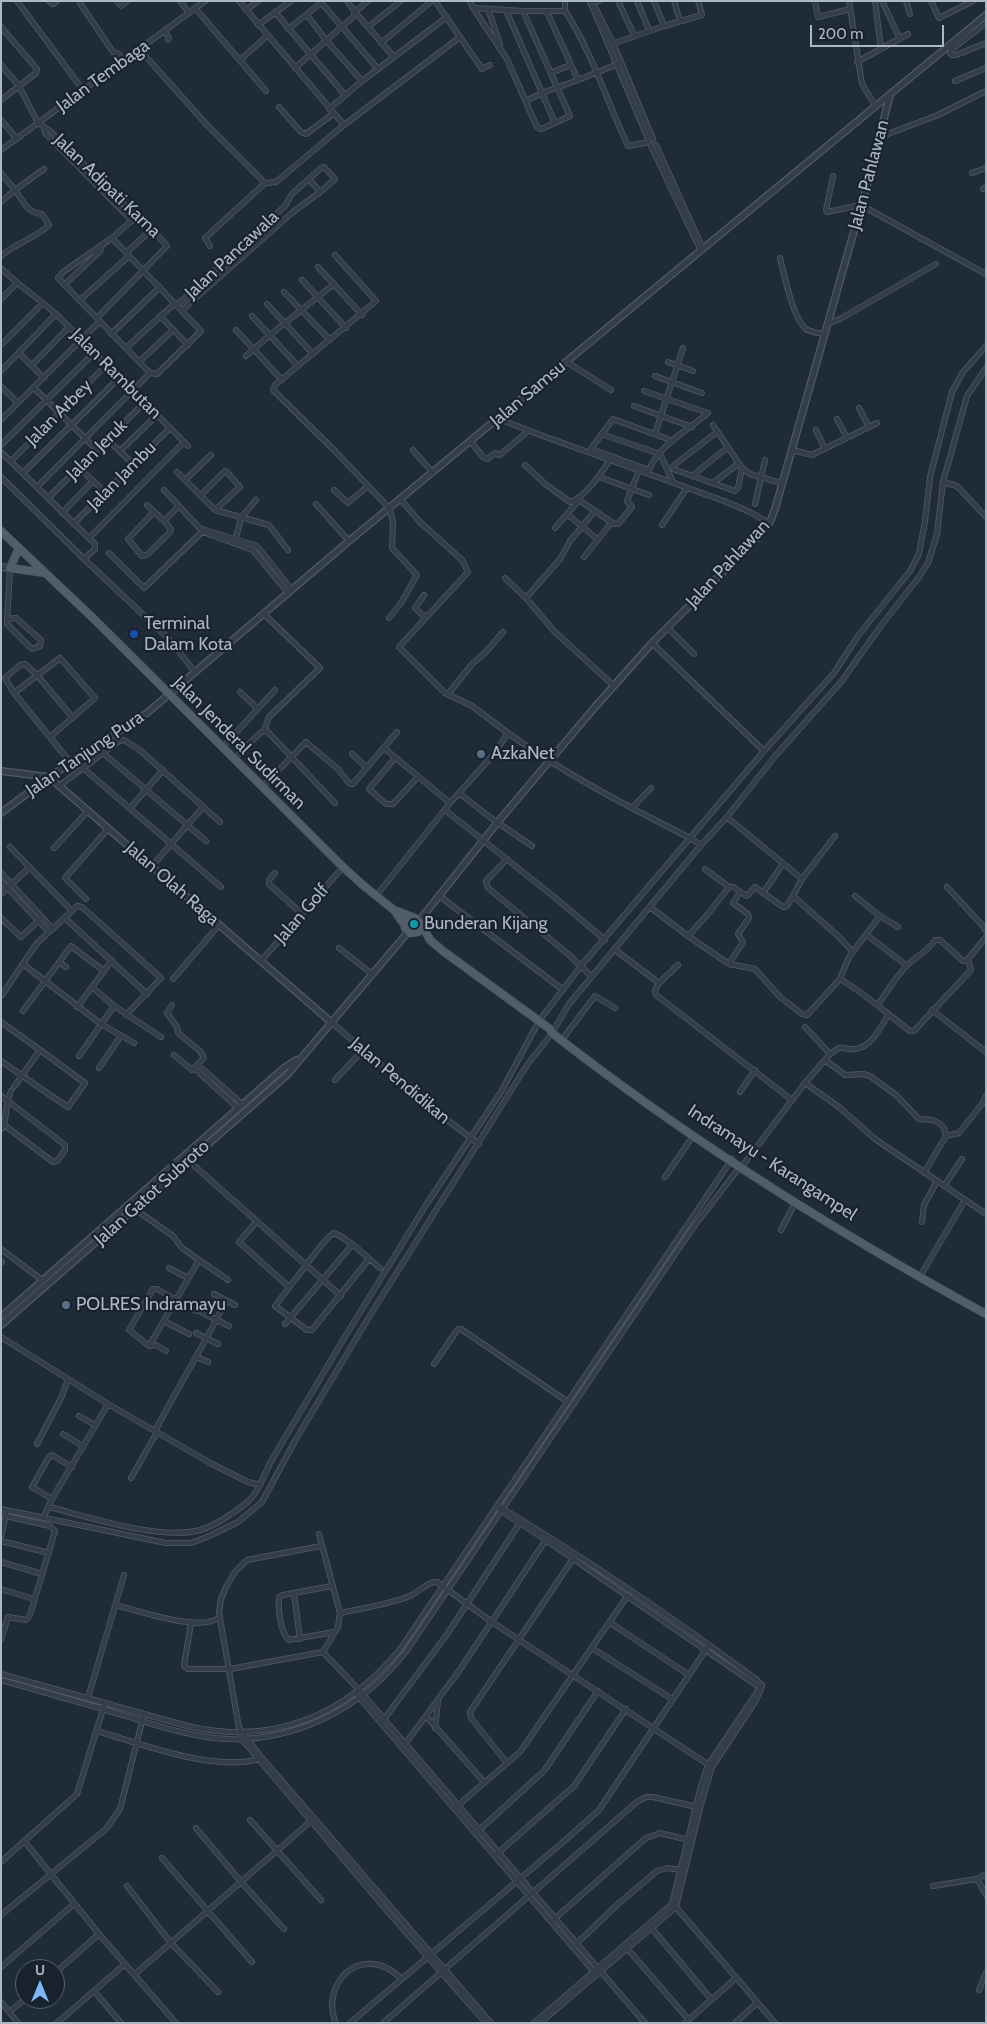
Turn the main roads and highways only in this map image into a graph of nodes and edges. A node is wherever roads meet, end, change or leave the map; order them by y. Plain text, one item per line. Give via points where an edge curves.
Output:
1 (1, 531) edge
2 (19, 548) junction
3 (5, 567) edge
4 (46, 573) junction
5 (394, 910) junction
6 (418, 921) junction
7 (408, 931) junction
8 (430, 940) junction
9 (552, 1031) junction
10 (736, 1164) junction
11 (922, 1275) junction
12 (986, 1308) edge
13 (986, 1314) edge

1 - 2 main road, Jalan Jenderal Sudirman
2 - 3 main road
2 - 4 main road, Jalan Jenderal Sudirman
3 - 4 main road
4 - 5 main road, Jalan Jenderal Sudirman via 343,867
5 - 6 main road
5 - 7 main road
6 - 7 main road via 407,921
6 - 7 main road via 418,932
6 - 8 main road
7 - 8 main road
8 - 9 main road, Indramayu - Karangampel
9 - 10 main road, Indramayu - Karangampel
9 - 10 main road, Indramayu - Karangampel
10 - 11 main road, Indramayu - Karangampel
10 - 11 main road via 833,1227
11 - 12 main road, Indramayu - Karangampel
11 - 13 main road

